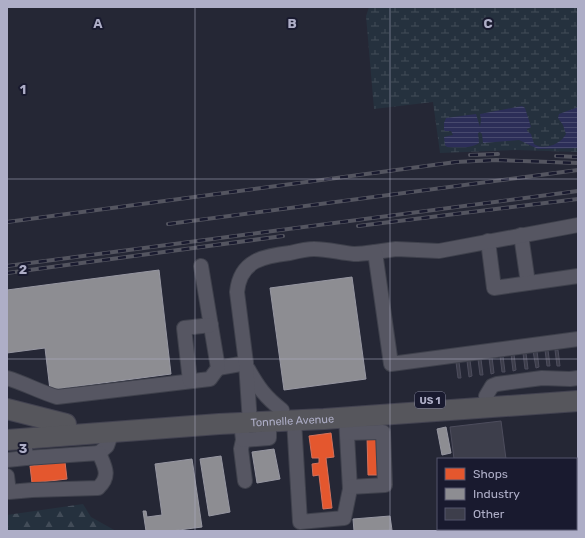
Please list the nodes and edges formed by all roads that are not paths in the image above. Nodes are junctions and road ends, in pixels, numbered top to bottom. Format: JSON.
{"nodes":[{"id":1,"x":578,"y":225,"type":"edge"},
{"id":2,"x":521,"y":235,"type":"junction"},
{"id":3,"x":488,"y":241,"type":"junction"},
{"id":4,"x":375,"y":252,"type":"junction"},
{"id":5,"x":201,"y":266,"type":"dead end"},
{"id":6,"x":578,"y":276,"type":"edge"},
{"id":7,"x":528,"y":283,"type":"junction"},
{"id":8,"x":211,"y":325,"type":"junction"},
{"id":9,"x":578,"y":339,"type":"edge"},
{"id":10,"x":246,"y":363,"type":"junction"},
{"id":11,"x":218,"y":368,"type":"junction"},
{"id":12,"x":7,"y":378,"type":"edge"},
{"id":13,"x":578,"y":378,"type":"edge"},
{"id":14,"x":190,"y":381,"type":"junction"},
{"id":15,"x":578,"y":390,"type":"edge"},
{"id":16,"x":486,"y":396,"type":"junction"},
{"id":17,"x":578,"y":401,"type":"edge"},
{"id":18,"x":7,"y":409,"type":"edge"},
{"id":19,"x":261,"y":421,"type":"junction"},
{"id":20,"x":66,"y":424,"type":"junction"},
{"id":21,"x":346,"y":425,"type":"junction"},
{"id":22,"x":7,"y":428,"type":"edge"},
{"id":23,"x":112,"y":432,"type":"junction"},
{"id":24,"x":19,"y":446,"type":"edge"},
{"id":25,"x":98,"y":453,"type":"junction"},
{"id":26,"x":7,"y":460,"type":"edge"},
{"id":27,"x":7,"y":476,"type":"edge"},
{"id":28,"x":245,"y":481,"type":"dead end"},
{"id":29,"x":350,"y":487,"type":"junction"},
{"id":30,"x":8,"y":492,"type":"edge"}],
"edges":[{"from":1,"to":2,"type":"lane"},
{"from":2,"to":3,"type":"lane"},
{"from":2,"to":7,"type":"lane"},
{"from":3,"to":4,"type":"lane"},
{"from":3,"to":7,"type":"lane"},
{"from":4,"to":9,"type":"lane"},
{"from":4,"to":10,"type":"lane"},
{"from":5,"to":8,"type":"lane"},
{"from":6,"to":7,"type":"lane"},
{"from":8,"to":11,"type":"lane"},
{"from":8,"to":14,"type":"lane"},
{"from":10,"to":11,"type":"lane"},
{"from":10,"to":19,"type":"lane"},
{"from":10,"to":19,"type":"lane"},
{"from":11,"to":14,"type":"lane"},
{"from":12,"to":14,"type":"lane"},
{"from":13,"to":16,"type":"lane"},
{"from":15,"to":16,"type":"highway","name":"Tonnelle Avenue","number":"US 1"},
{"from":16,"to":19,"type":"highway","name":"Tonnelle Avenue","number":"US 1"},
{"from":17,"to":21,"type":"highway","name":"Tonnelle Avenue","number":"US 1"},
{"from":18,"to":20,"type":"highway"},
{"from":19,"to":20,"type":"highway","name":"Tonnelle Avenue","number":"US 1"},
{"from":19,"to":21,"type":"highway","name":"Tonnelle Avenue","number":"US 1"},
{"from":19,"to":23,"type":"highway","name":"Tonnelle Avenue","number":"US 1"},
{"from":19,"to":28,"type":"lane"},
{"from":19,"to":29,"type":"lane"},
{"from":20,"to":22,"type":"highway","name":"Tonnelle Avenue","number":"US 1"},
{"from":21,"to":29,"type":"lane"},
{"from":21,"to":29,"type":"lane"},
{"from":23,"to":24,"type":"highway","name":"Tonnelle Avenue","number":"US 1"},
{"from":23,"to":25,"type":"lane"},
{"from":24,"to":25,"type":"lane"},
{"from":24,"to":26,"type":"lane"},
{"from":25,"to":30,"type":"lane"},
{"from":27,"to":30,"type":"lane"}]}
